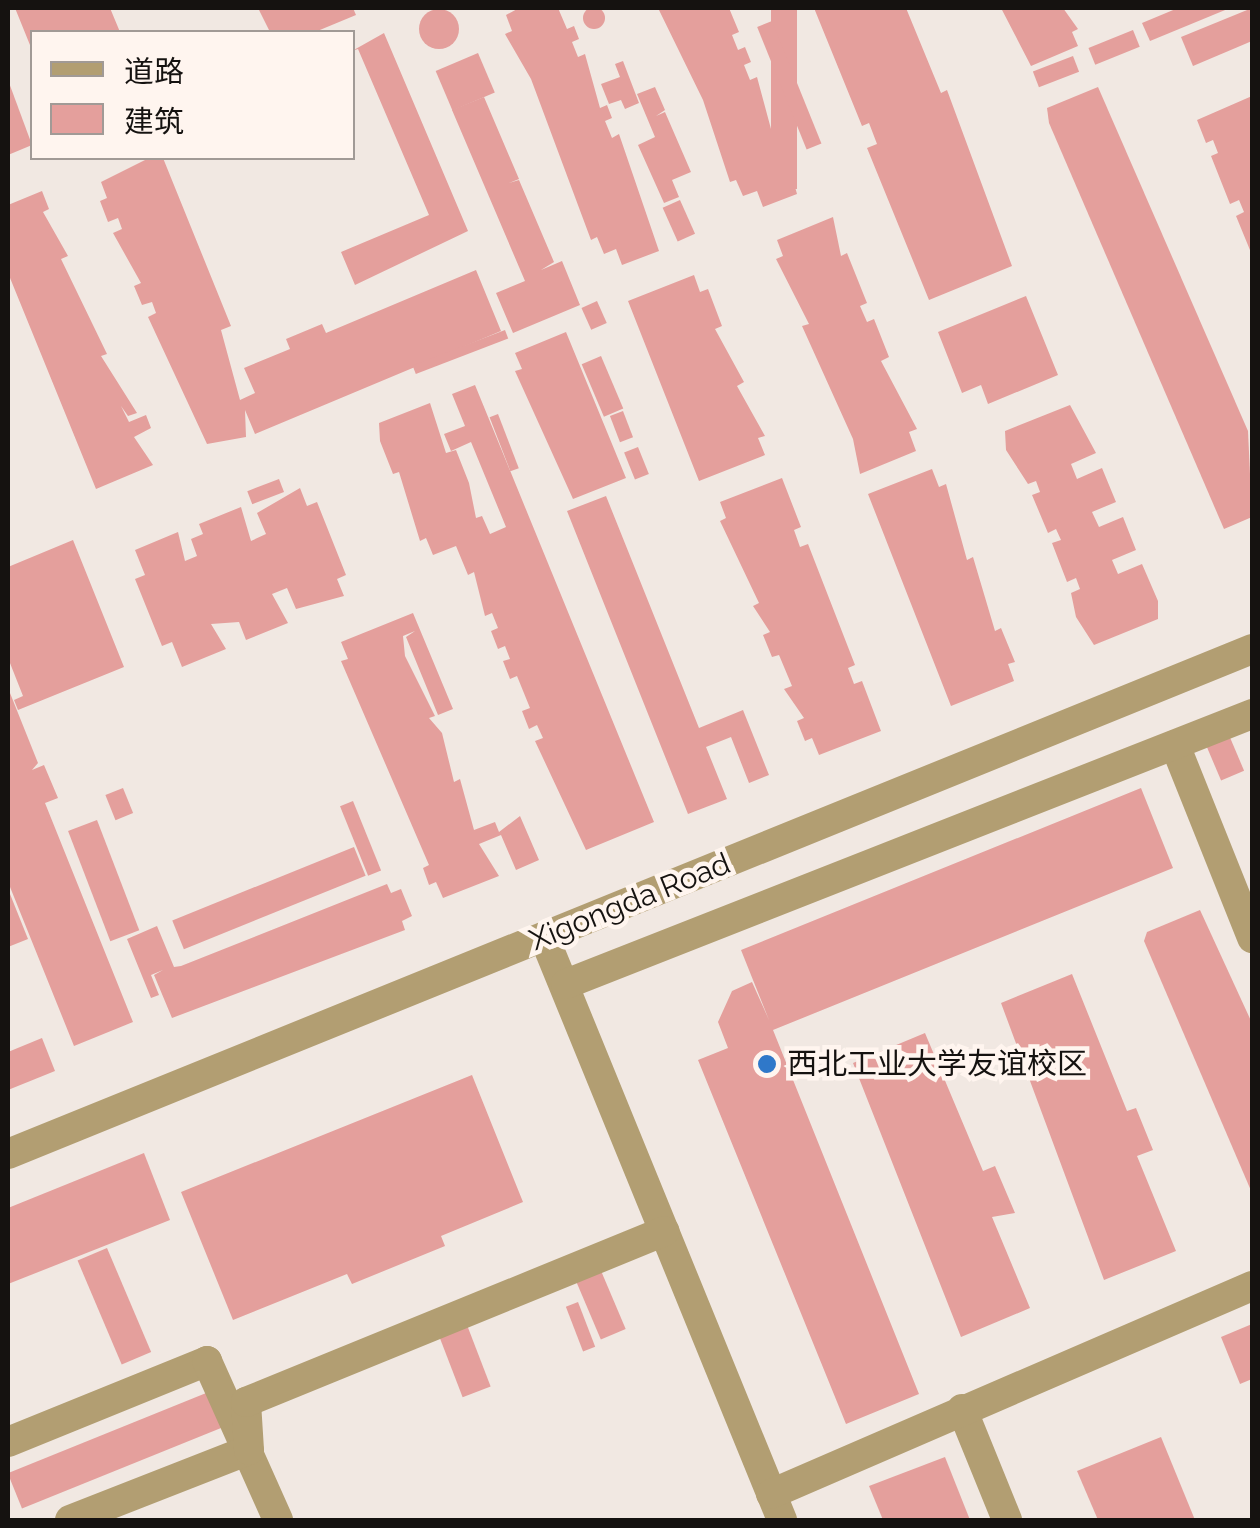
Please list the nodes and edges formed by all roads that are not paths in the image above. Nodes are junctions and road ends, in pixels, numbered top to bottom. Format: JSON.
{"nodes":[{"id":1,"x":1252,"y":649,"type":"edge"},
{"id":2,"x":1252,"y":714,"type":"edge"},
{"id":3,"x":1175,"y":745,"type":"junction"},
{"id":4,"x":544,"y":937,"type":"junction"},
{"id":5,"x":1252,"y":938,"type":"edge"},
{"id":6,"x":566,"y":984,"type":"junction"},
{"id":7,"x":8,"y":1154,"type":"edge"},
{"id":8,"x":664,"y":1231,"type":"junction"},
{"id":9,"x":1252,"y":1286,"type":"edge"},
{"id":10,"x":962,"y":1409,"type":"junction"},
{"id":11,"x":8,"y":1442,"type":"edge"},
{"id":12,"x":249,"y":1450,"type":"junction"},
{"id":13,"x":776,"y":1507,"type":"edge"},
{"id":14,"x":70,"y":1520,"type":"edge"},
{"id":15,"x":278,"y":1520,"type":"edge"},
{"id":16,"x":1006,"y":1520,"type":"edge"}],
"edges":[{"from":1,"to":4,"type":"street","name":"Xigongda Road"},
{"from":2,"to":3,"type":"street"},
{"from":3,"to":5,"type":"street"},
{"from":3,"to":6,"type":"street"},
{"from":4,"to":6,"type":"street"},
{"from":4,"to":7,"type":"street","name":"Xigongda Road"},
{"from":6,"to":8,"type":"street"},
{"from":8,"to":12,"type":"street"},
{"from":8,"to":13,"type":"street"},
{"from":9,"to":10,"type":"street"},
{"from":10,"to":13,"type":"street"},
{"from":10,"to":16,"type":"street"},
{"from":11,"to":12,"type":"street"},
{"from":12,"to":14,"type":"street"},
{"from":12,"to":15,"type":"street"}]}
